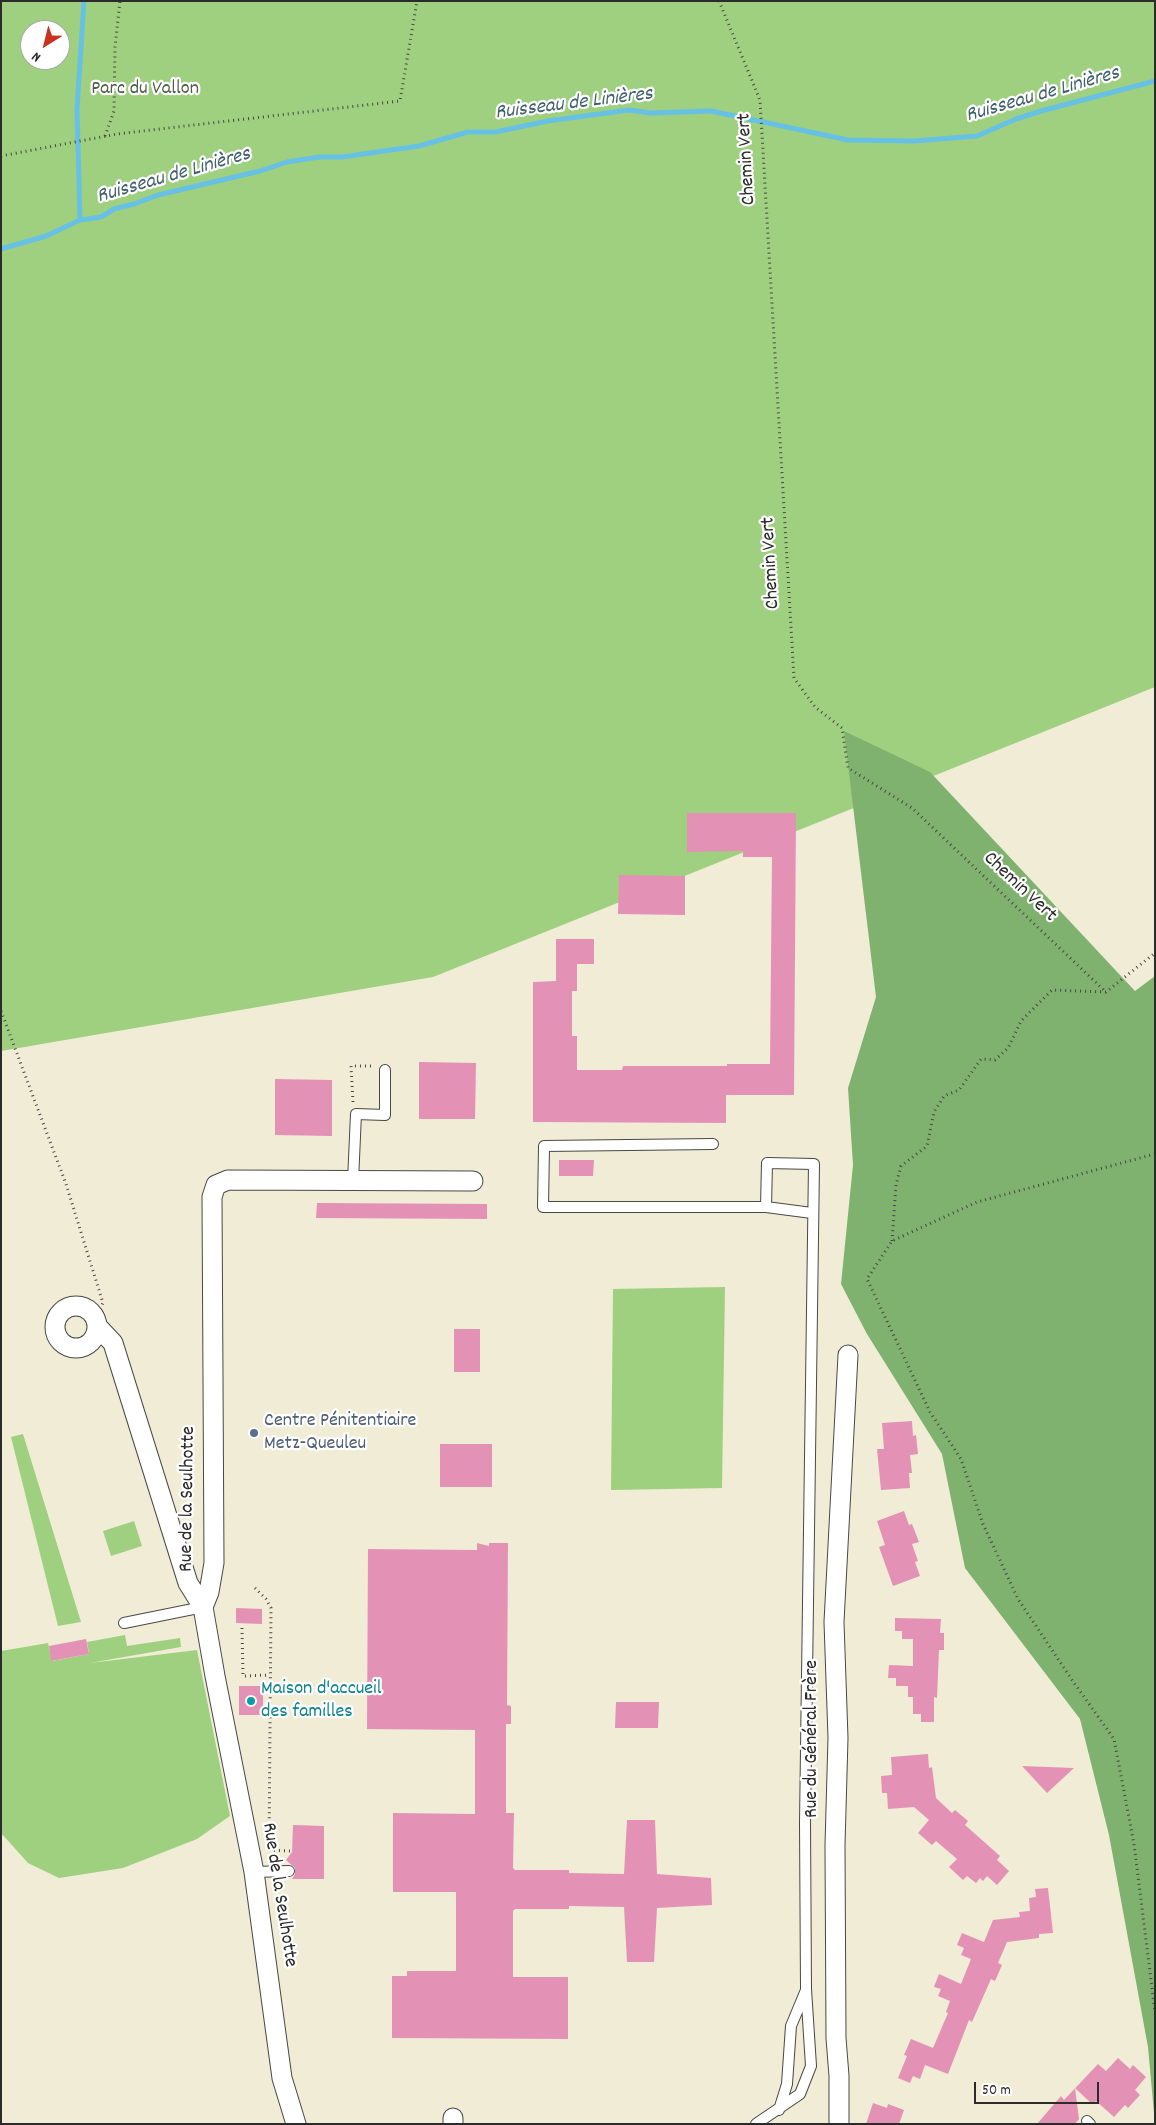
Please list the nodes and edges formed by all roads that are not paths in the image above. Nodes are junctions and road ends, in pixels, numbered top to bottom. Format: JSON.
{"nodes":[{"id":1,"x":385,"y":1070,"type":"road end"},
{"id":2,"x":713,"y":1144,"type":"dead end"},
{"id":3,"x":353,"y":1181,"type":"junction"},
{"id":4,"x":473,"y":1181,"type":"dead end"},
{"id":5,"x":766,"y":1208,"type":"junction"},
{"id":6,"x":812,"y":1212,"type":"junction"},
{"id":7,"x":96,"y":1323,"type":"road end"},
{"id":8,"x":848,"y":1355,"type":"dead end"},
{"id":9,"x":203,"y":1607,"type":"junction"},
{"id":10,"x":124,"y":1623,"type":"dead end"},
{"id":11,"x":289,"y":1871,"type":"dead end"},
{"id":12,"x":261,"y":1872,"type":"junction"},
{"id":13,"x":806,"y":1989,"type":"junction"},
{"id":14,"x":779,"y":2110,"type":"junction"},
{"id":15,"x":296,"y":2124,"type":"edge"},
{"id":16,"x":756,"y":2124,"type":"edge"},
{"id":17,"x":839,"y":2124,"type":"edge"}],
"edges":[{"from":1,"to":3,"type":"lane"},
{"from":2,"to":5,"type":"lane"},
{"from":3,"to":4,"type":"street","name":"Rue de la Seulhotte"},
{"from":3,"to":9,"type":"street","name":"Rue de la Seulhotte"},
{"from":5,"to":6,"type":"lane"},
{"from":5,"to":6,"type":"lane"},
{"from":6,"to":13,"type":"lane"},
{"from":7,"to":9,"type":"street"},
{"from":8,"to":17,"type":"street","name":"Rue du Général Frère"},
{"from":9,"to":10,"type":"lane"},
{"from":9,"to":12,"type":"street","name":"Rue de la Seulhotte"},
{"from":11,"to":12,"type":"lane"},
{"from":12,"to":15,"type":"street","name":"Rue de la Seulhotte"},
{"from":13,"to":14,"type":"lane"},
{"from":13,"to":14,"type":"lane"},
{"from":14,"to":16,"type":"lane"}]}
